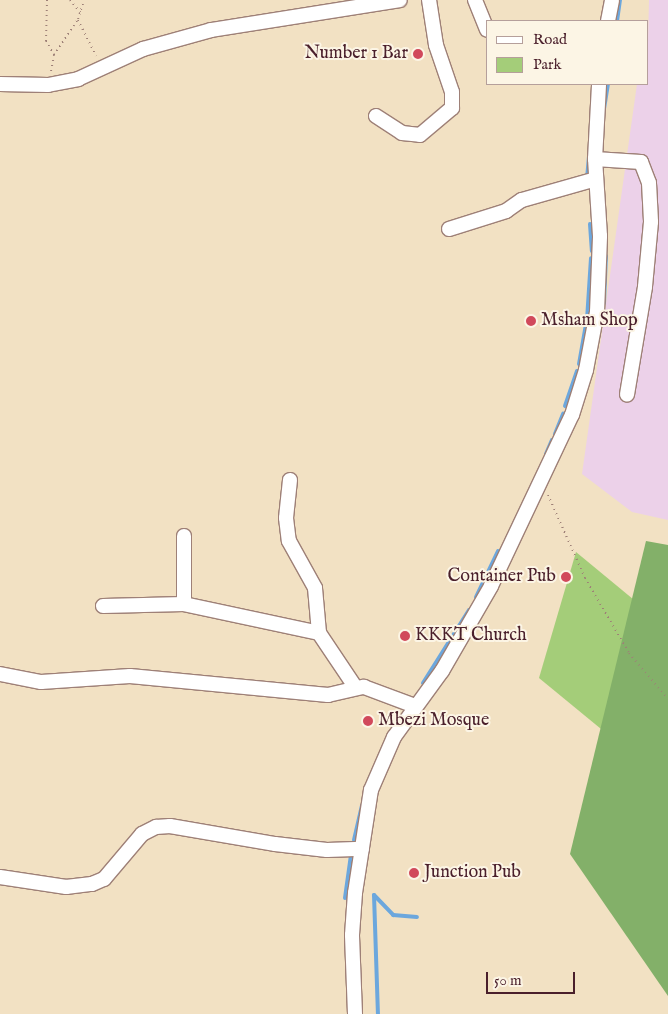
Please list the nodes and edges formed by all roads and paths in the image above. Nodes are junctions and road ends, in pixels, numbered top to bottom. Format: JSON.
{"nodes":[{"id":1,"x":47,"y":0,"type":"edge"},
{"id":2,"x":70,"y":0,"type":"edge"},
{"id":3,"x":84,"y":0,"type":"edge"},
{"id":4,"x":400,"y":0,"type":"edge"},
{"id":5,"x":429,"y":0,"type":"edge"},
{"id":6,"x":475,"y":0,"type":"edge"},
{"id":7,"x":612,"y":0,"type":"edge"},
{"id":8,"x":80,"y":12,"type":"junction"},
{"id":9,"x":78,"y":19,"type":"junction"},
{"id":10,"x":608,"y":20,"type":"edge"},
{"id":11,"x":486,"y":28,"type":"edge"},
{"id":12,"x":54,"y":55,"type":"junction"},
{"id":13,"x":103,"y":66,"type":"junction"},
{"id":14,"x":0,"y":84,"type":"edge"},
{"id":15,"x":599,"y":85,"type":"edge"},
{"id":16,"x":48,"y":86,"type":"junction"},
{"id":17,"x":376,"y":116,"type":"dead end"},
{"id":18,"x":594,"y":159,"type":"junction"},
{"id":19,"x":596,"y":179,"type":"junction"},
{"id":20,"x":449,"y":229,"type":"dead end"},
{"id":21,"x":627,"y":394,"type":"dead end"},
{"id":22,"x":541,"y":479,"type":"junction"},
{"id":23,"x":290,"y":480,"type":"dead end"},
{"id":24,"x":184,"y":536,"type":"dead end"},
{"id":25,"x":184,"y":604,"type":"junction"},
{"id":26,"x":103,"y":606,"type":"dead end"},
{"id":27,"x":319,"y":633,"type":"junction"},
{"id":28,"x":0,"y":674,"type":"edge"},
{"id":29,"x":356,"y":688,"type":"junction"},
{"id":30,"x":668,"y":699,"type":"edge"},
{"id":31,"x":415,"y":706,"type":"junction"},
{"id":32,"x":362,"y":849,"type":"junction"},
{"id":33,"x":0,"y":877,"type":"edge"},
{"id":34,"x":355,"y":1014,"type":"edge"}],
"edges":[{"from":1,"to":12,"type":"path"},
{"from":2,"to":8,"type":"path"},
{"from":3,"to":8,"type":"path"},
{"from":4,"to":13,"type":"street"},
{"from":5,"to":17,"type":"street"},
{"from":6,"to":11,"type":"street"},
{"from":7,"to":10,"type":"street"},
{"from":8,"to":9,"type":"path"},
{"from":9,"to":12,"type":"path"},
{"from":9,"to":13,"type":"path"},
{"from":12,"to":16,"type":"path"},
{"from":13,"to":16,"type":"street"},
{"from":14,"to":16,"type":"street"},
{"from":15,"to":18,"type":"street"},
{"from":18,"to":19,"type":"street"},
{"from":18,"to":21,"type":"street"},
{"from":19,"to":20,"type":"street"},
{"from":19,"to":22,"type":"street"},
{"from":22,"to":30,"type":"path"},
{"from":22,"to":31,"type":"street"},
{"from":23,"to":27,"type":"street"},
{"from":24,"to":25,"type":"street"},
{"from":25,"to":26,"type":"street"},
{"from":25,"to":27,"type":"street"},
{"from":27,"to":29,"type":"street"},
{"from":28,"to":29,"type":"street"},
{"from":29,"to":31,"type":"street"},
{"from":31,"to":32,"type":"street"},
{"from":32,"to":33,"type":"street"},
{"from":32,"to":34,"type":"street"}]}
